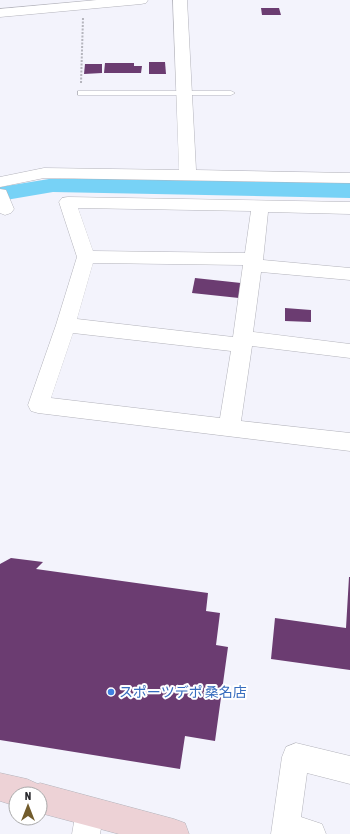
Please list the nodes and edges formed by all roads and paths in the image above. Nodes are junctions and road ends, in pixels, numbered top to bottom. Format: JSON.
{"nodes":[{"id":1,"x":141,"y":0,"type":"edge"},
{"id":2,"x":180,"y":0,"type":"edge"},
{"id":3,"x":83,"y":5,"type":"junction"},
{"id":4,"x":0,"y":13,"type":"edge"},
{"id":5,"x":81,"y":93,"type":"joint"},
{"id":6,"x":184,"y":93,"type":"junction"},
{"id":7,"x":231,"y":93,"type":"dead end"},
{"id":8,"x":188,"y":175,"type":"junction"},
{"id":9,"x":350,"y":178,"type":"edge"},
{"id":10,"x":0,"y":182,"type":"edge"},
{"id":11,"x":260,"y":205,"type":"junction"},
{"id":12,"x":350,"y":208,"type":"edge"},
{"id":13,"x":86,"y":257,"type":"junction"},
{"id":14,"x":254,"y":262,"type":"junction"},
{"id":15,"x":350,"y":274,"type":"edge"},
{"id":16,"x":66,"y":325,"type":"junction"},
{"id":17,"x":243,"y":342,"type":"junction"},
{"id":18,"x":350,"y":351,"type":"edge"},
{"id":19,"x":229,"y":428,"type":"junction"},
{"id":20,"x":350,"y":442,"type":"edge"},
{"id":21,"x":350,"y":770,"type":"edge"},
{"id":22,"x":48,"y":802,"type":"edge"},
{"id":23,"x":88,"y":822,"type":"edge"},
{"id":24,"x":295,"y":832,"type":"edge"},
{"id":25,"x":174,"y":834,"type":"edge"}],
"edges":[{"from":1,"to":3,"type":"street"},
{"from":2,"to":6,"type":"street"},
{"from":3,"to":4,"type":"street"},
{"from":3,"to":5,"type":"path"},
{"from":5,"to":6,"type":"lane"},
{"from":6,"to":7,"type":"lane"},
{"from":6,"to":8,"type":"street"},
{"from":8,"to":9,"type":"street"},
{"from":8,"to":10,"type":"street"},
{"from":11,"to":12,"type":"street"},
{"from":11,"to":13,"type":"street"},
{"from":11,"to":14,"type":"street"},
{"from":13,"to":14,"type":"street"},
{"from":13,"to":16,"type":"street"},
{"from":14,"to":15,"type":"street"},
{"from":14,"to":17,"type":"street"},
{"from":16,"to":17,"type":"street"},
{"from":16,"to":19,"type":"street"},
{"from":17,"to":18,"type":"street"},
{"from":17,"to":19,"type":"street"},
{"from":19,"to":20,"type":"street"},
{"from":21,"to":24,"type":"street"},
{"from":22,"to":23,"type":"street"},
{"from":23,"to":25,"type":"street"}]}
